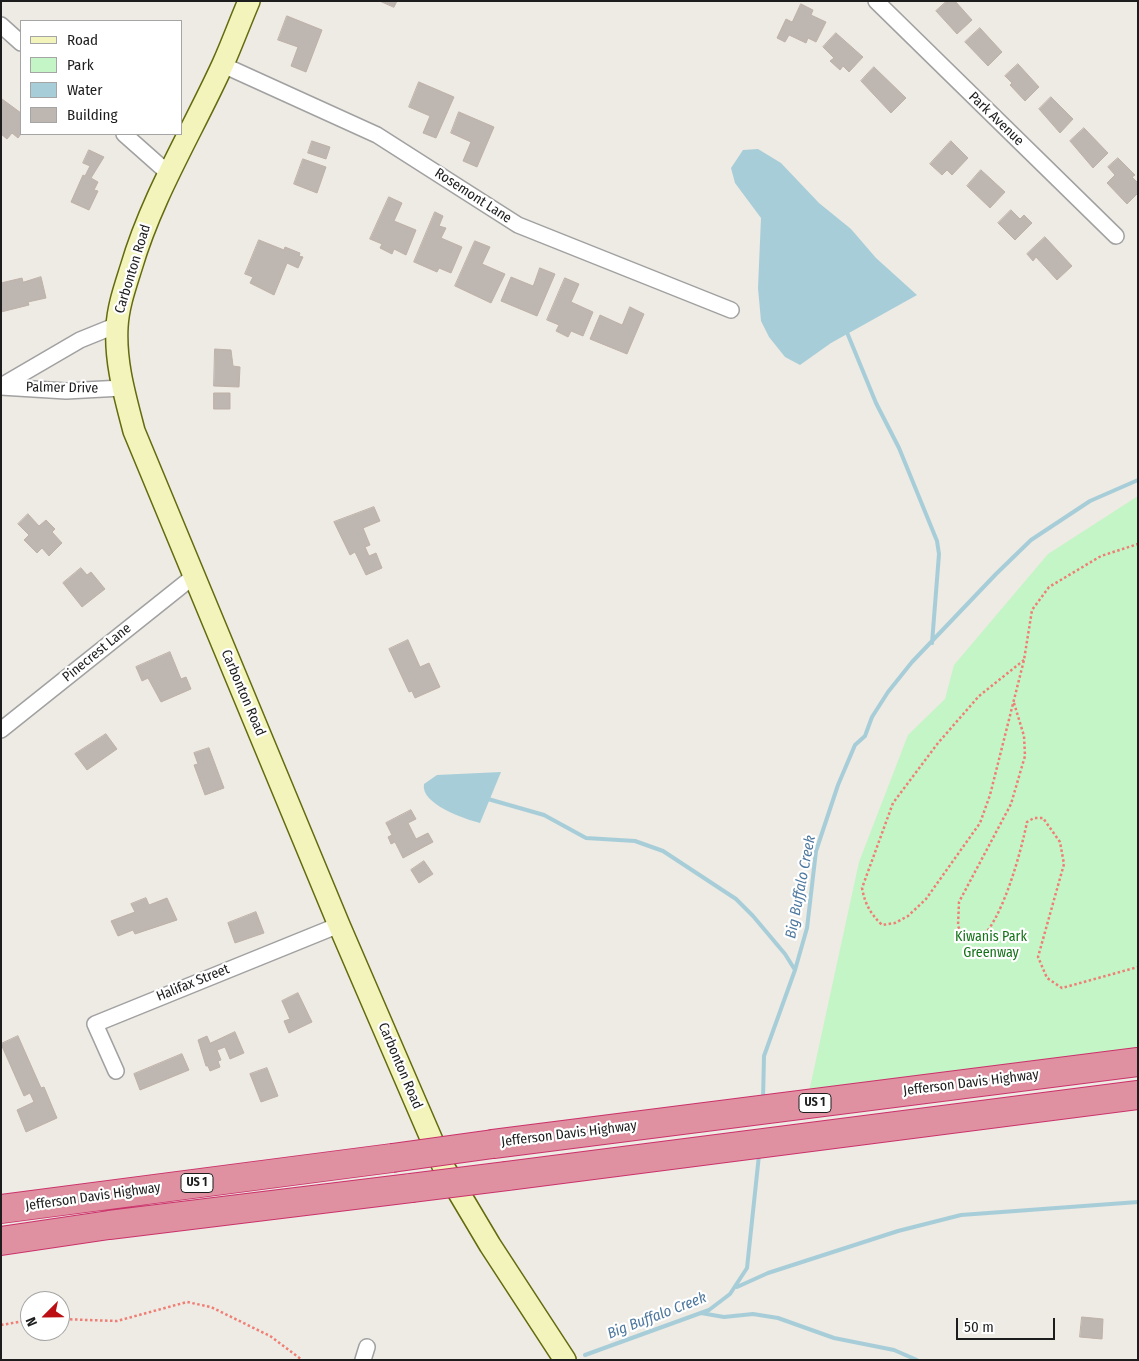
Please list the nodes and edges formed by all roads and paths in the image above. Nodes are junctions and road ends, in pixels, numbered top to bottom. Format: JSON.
{"nodes":[{"id":1,"x":249,"y":1,"type":"edge"},
{"id":2,"x":876,"y":1,"type":"edge"},
{"id":3,"x":1,"y":25,"type":"edge"},
{"id":4,"x":20,"y":42,"type":"edge"},
{"id":5,"x":223,"y":65,"type":"junction"},
{"id":6,"x":125,"y":135,"type":"edge"},
{"id":7,"x":168,"y":173,"type":"junction"},
{"id":8,"x":1116,"y":236,"type":"dead end"},
{"id":9,"x":731,"y":310,"type":"dead end"},
{"id":10,"x":117,"y":325,"type":"junction"},
{"id":11,"x":1,"y":386,"type":"edge"},
{"id":12,"x":122,"y":388,"type":"junction"},
{"id":13,"x":1138,"y":544,"type":"edge"},
{"id":14,"x":194,"y":576,"type":"junction"},
{"id":15,"x":1024,"y":660,"type":"junction"},
{"id":16,"x":1013,"y":701,"type":"junction"},
{"id":17,"x":1,"y":730,"type":"edge"},
{"id":18,"x":339,"y":925,"type":"junction"},
{"id":19,"x":1138,"y":967,"type":"edge"},
{"id":20,"x":1138,"y":1062,"type":"edge"},
{"id":21,"x":116,"y":1071,"type":"dead end"},
{"id":22,"x":1138,"y":1095,"type":"edge"},
{"id":23,"x":1,"y":1209,"type":"edge"},
{"id":24,"x":1,"y":1241,"type":"edge"},
{"id":25,"x":70,"y":1319,"type":"edge"},
{"id":26,"x":20,"y":1322,"type":"edge"},
{"id":27,"x":1,"y":1325,"type":"edge"},
{"id":28,"x":302,"y":1360,"type":"edge"},
{"id":29,"x":565,"y":1360,"type":"edge"}],
"edges":[{"from":1,"to":5,"type":"street","name":"Carbonton Road"},
{"from":2,"to":8,"type":"street","name":"Park Avenue"},
{"from":3,"to":4,"type":"street"},
{"from":5,"to":7,"type":"street","name":"Carbonton Road"},
{"from":5,"to":9,"type":"street","name":"Rosemont Lane"},
{"from":6,"to":7,"type":"street"},
{"from":7,"to":10,"type":"street","name":"Carbonton Road"},
{"from":10,"to":11,"type":"street"},
{"from":10,"to":12,"type":"street","name":"Carbonton Road"},
{"from":11,"to":12,"type":"street","name":"Palmer Drive"},
{"from":12,"to":14,"type":"street","name":"Carbonton Road"},
{"from":13,"to":15,"type":"path"},
{"from":14,"to":17,"type":"street","name":"Pinecrest Lane"},
{"from":14,"to":18,"type":"street","name":"Carbonton Road"},
{"from":15,"to":16,"type":"path"},
{"from":15,"to":16,"type":"path"},
{"from":16,"to":19,"type":"path"},
{"from":18,"to":21,"type":"street","name":"Halifax Street"},
{"from":18,"to":29,"type":"street","name":"Carbonton Road"},
{"from":20,"to":23,"type":"highway","name":"Jefferson Davis Highway","number":"US 1","bridge":true},
{"from":22,"to":24,"type":"highway","number":"US 1","bridge":true},
{"from":25,"to":28,"type":"path"},
{"from":26,"to":27,"type":"path"}]}
